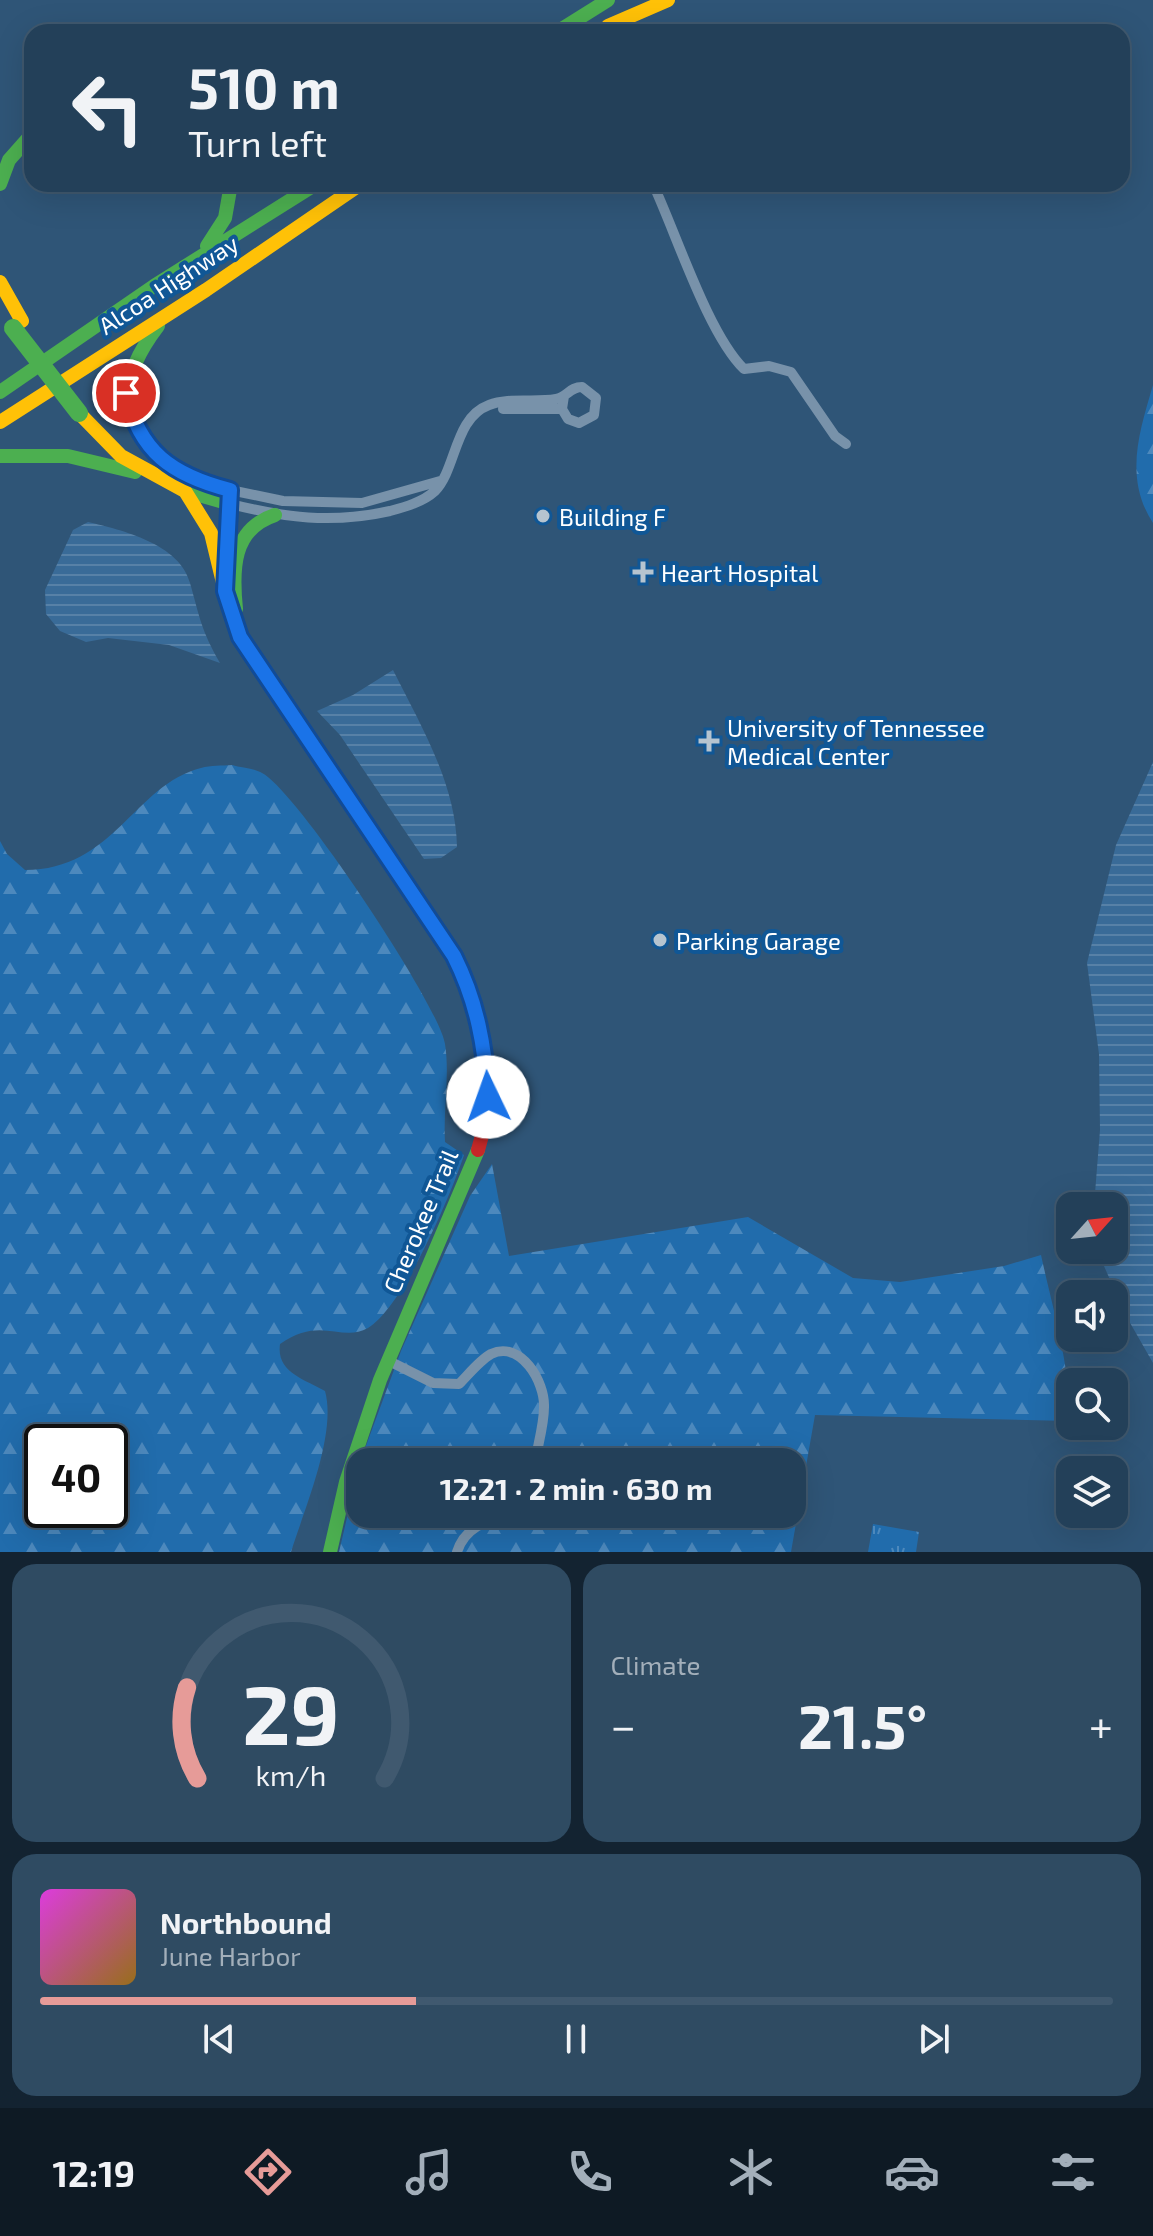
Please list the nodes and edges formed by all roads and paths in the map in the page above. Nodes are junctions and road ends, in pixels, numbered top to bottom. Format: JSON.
{"nodes":[{"id":1,"x":608,"y":0,"type":"edge"},
{"id":2,"x":651,"y":0,"type":"edge"},
{"id":3,"x":668,"y":0,"type":"edge"},
{"id":4,"x":570,"y":24,"type":"edge"},
{"id":5,"x":611,"y":24,"type":"edge"},
{"id":6,"x":614,"y":24,"type":"edge"},
{"id":7,"x":24,"y":127,"type":"edge"},
{"id":8,"x":24,"y":143,"type":"edge"},
{"id":9,"x":0,"y":152,"type":"edge"},
{"id":10,"x":0,"y":184,"type":"edge"},
{"id":11,"x":230,"y":192,"type":"edge"},
{"id":12,"x":303,"y":192,"type":"edge"},
{"id":13,"x":349,"y":192,"type":"edge"},
{"id":14,"x":656,"y":192,"type":"edge"},
{"id":15,"x":189,"y":264,"type":"junction"},
{"id":16,"x":0,"y":282,"type":"edge"},
{"id":17,"x":0,"y":310,"type":"edge"},
{"id":18,"x":171,"y":312,"type":"junction"},
{"id":19,"x":17,"y":324,"type":"junction"},
{"id":20,"x":0,"y":392,"type":"edge"},
{"id":21,"x":564,"y":396,"type":"junction"},
{"id":22,"x":84,"y":409,"type":"junction"},
{"id":23,"x":562,"y":409,"type":"junction"},
{"id":24,"x":475,"y":417,"type":"junction"},
{"id":25,"x":0,"y":422,"type":"edge"},
{"id":26,"x":846,"y":444,"type":"dead end"},
{"id":27,"x":0,"y":456,"type":"edge"},
{"id":28,"x":440,"y":481,"type":"junction"},
{"id":29,"x":205,"y":484,"type":"junction"},
{"id":30,"x":185,"y":491,"type":"junction"},
{"id":31,"x":229,"y":496,"type":"junction"},
{"id":32,"x":275,"y":515,"type":"junction"},
{"id":33,"x":225,"y":591,"type":"junction"},
{"id":34,"x":240,"y":637,"type":"junction"},
{"id":35,"x":387,"y":1360,"type":"junction"},
{"id":36,"x":537,"y":1448,"type":"edge"},
{"id":37,"x":473,"y":1528,"type":"edge"},
{"id":38,"x":330,"y":1552,"type":"edge"},
{"id":39,"x":457,"y":1552,"type":"edge"}],
"edges":[{"from":1,"to":4,"type":"main road"},
{"from":2,"to":5,"type":"main road"},
{"from":3,"to":6,"type":"main road"},
{"from":7,"to":9,"type":"main road"},
{"from":8,"to":10,"type":"main road"},
{"from":11,"to":15,"type":"main road"},
{"from":12,"to":15,"type":"main road","name":"Alcoa Highway"},
{"from":13,"to":18,"type":"main road","name":"Alcoa Highway"},
{"from":14,"to":26,"type":"street"},
{"from":15,"to":20,"type":"main road","name":"Alcoa Highway"},
{"from":16,"to":19,"type":"main road"},
{"from":17,"to":19,"type":"main road"},
{"from":18,"to":25,"type":"main road","name":"Alcoa Highway"},
{"from":18,"to":29,"type":"main road"},
{"from":19,"to":22,"type":"main road","bridge":true},
{"from":21,"to":23,"type":"street"},
{"from":21,"to":23,"type":"street"},
{"from":21,"to":24,"type":"street"},
{"from":22,"to":29,"type":"main road"},
{"from":22,"to":30,"type":"main road"},
{"from":23,"to":24,"type":"street"},
{"from":24,"to":28,"type":"street"},
{"from":27,"to":30,"type":"main road"},
{"from":28,"to":31,"type":"street"},
{"from":28,"to":32,"type":"street"},
{"from":29,"to":31,"type":"main road"},
{"from":30,"to":31,"type":"main road"},
{"from":30,"to":33,"type":"main road"},
{"from":31,"to":32,"type":"street"},
{"from":31,"to":33,"type":"main road","name":"Cherokee Trail"},
{"from":32,"to":34,"type":"main road"},
{"from":33,"to":34,"type":"main road","name":"Cherokee Trail"},
{"from":34,"to":35,"type":"main road","name":"Cherokee Trail"},
{"from":35,"to":36,"type":"street"},
{"from":35,"to":38,"type":"main road","name":"Cherokee Trail"},
{"from":37,"to":39,"type":"street"}]}
